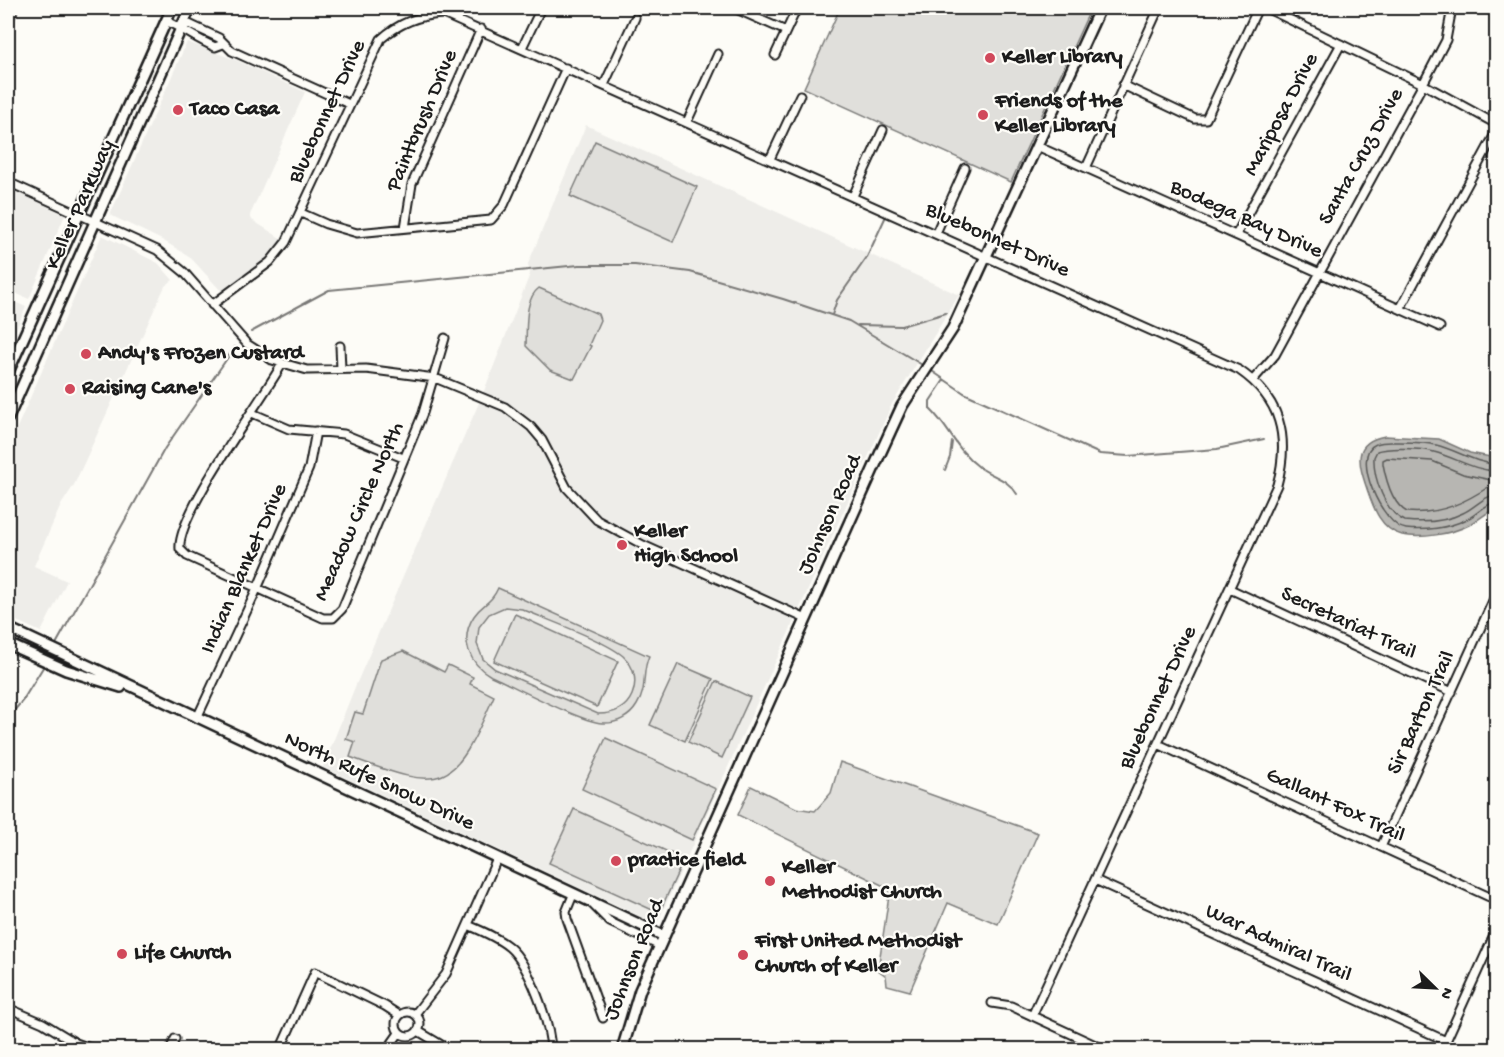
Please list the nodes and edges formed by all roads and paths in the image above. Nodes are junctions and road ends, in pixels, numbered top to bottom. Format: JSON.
{"nodes":[{"id":1,"x":172,"y":8,"type":"edge"},
{"id":2,"x":190,"y":8,"type":"edge"},
{"id":3,"x":541,"y":8,"type":"edge"},
{"id":4,"x":734,"y":8,"type":"edge"},
{"id":5,"x":797,"y":8,"type":"edge"},
{"id":6,"x":1100,"y":8,"type":"edge"},
{"id":7,"x":1159,"y":8,"type":"edge"},
{"id":8,"x":1258,"y":8,"type":"edge"},
{"id":9,"x":1266,"y":8,"type":"edge"},
{"id":10,"x":1452,"y":8,"type":"edge"},
{"id":11,"x":443,"y":11,"type":"edge"},
{"id":12,"x":634,"y":18,"type":"dead end"},
{"id":13,"x":166,"y":21,"type":"junction"},
{"id":14,"x":181,"y":28,"type":"junction"},
{"id":15,"x":481,"y":29,"type":"junction"},
{"id":16,"x":786,"y":31,"type":"junction"},
{"id":17,"x":1341,"y":44,"type":"junction"},
{"id":18,"x":522,"y":48,"type":"junction"},
{"id":19,"x":718,"y":54,"type":"dead end"},
{"id":20,"x":775,"y":56,"type":"dead end"},
{"id":21,"x":566,"y":68,"type":"junction"},
{"id":22,"x":1424,"y":84,"type":"junction"},
{"id":23,"x":604,"y":85,"type":"junction"},
{"id":24,"x":1123,"y":85,"type":"junction"},
{"id":25,"x":800,"y":94,"type":"dead end"},
{"id":26,"x":349,"y":104,"type":"junction"},
{"id":27,"x":687,"y":122,"type":"junction"},
{"id":28,"x":1497,"y":124,"type":"edge"},
{"id":29,"x":883,"y":130,"type":"dead end"},
{"id":30,"x":1497,"y":132,"type":"edge"},
{"id":31,"x":1037,"y":146,"type":"junction"},
{"id":32,"x":770,"y":159,"type":"junction"},
{"id":33,"x":965,"y":168,"type":"dead end"},
{"id":34,"x":1086,"y":168,"type":"junction"},
{"id":35,"x":8,"y":182,"type":"edge"},
{"id":36,"x":853,"y":196,"type":"junction"},
{"id":37,"x":301,"y":213,"type":"junction"},
{"id":38,"x":78,"y":215,"type":"junction"},
{"id":39,"x":95,"y":222,"type":"junction"},
{"id":40,"x":405,"y":228,"type":"junction"},
{"id":41,"x":936,"y":233,"type":"junction"},
{"id":42,"x":1236,"y":235,"type":"junction"},
{"id":43,"x":988,"y":257,"type":"junction"},
{"id":44,"x":1319,"y":272,"type":"junction"},
{"id":45,"x":212,"y":305,"type":"junction"},
{"id":46,"x":1400,"y":309,"type":"junction"},
{"id":47,"x":1440,"y":327,"type":"dead end"},
{"id":48,"x":445,"y":338,"type":"dead end"},
{"id":49,"x":340,"y":346,"type":"dead end"},
{"id":50,"x":282,"y":364,"type":"junction"},
{"id":51,"x":341,"y":369,"type":"junction"},
{"id":52,"x":8,"y":372,"type":"edge"},
{"id":53,"x":435,"y":378,"type":"junction"},
{"id":54,"x":1253,"y":380,"type":"junction"},
{"id":55,"x":11,"y":401,"type":"edge"},
{"id":56,"x":252,"y":413,"type":"junction"},
{"id":57,"x":8,"y":418,"type":"edge"},
{"id":58,"x":316,"y":431,"type":"junction"},
{"id":59,"x":403,"y":459,"type":"junction"},
{"id":60,"x":257,"y":589,"type":"junction"},
{"id":61,"x":1230,"y":589,"type":"junction"},
{"id":62,"x":1497,"y":594,"type":"edge"},
{"id":63,"x":806,"y":619,"type":"junction"},
{"id":64,"x":8,"y":628,"type":"edge"},
{"id":65,"x":8,"y":644,"type":"edge"},
{"id":66,"x":1452,"y":692,"type":"junction"},
{"id":67,"x":149,"y":696,"type":"junction"},
{"id":68,"x":197,"y":718,"type":"junction"},
{"id":69,"x":1158,"y":744,"type":"junction"},
{"id":70,"x":1381,"y":847,"type":"junction"},
{"id":71,"x":497,"y":858,"type":"junction"},
{"id":72,"x":1095,"y":880,"type":"junction"},
{"id":73,"x":573,"y":895,"type":"junction"},
{"id":74,"x":1497,"y":900,"type":"edge"},
{"id":75,"x":591,"y":903,"type":"junction"},
{"id":76,"x":468,"y":925,"type":"junction"},
{"id":77,"x":1497,"y":931,"type":"edge"},
{"id":78,"x":664,"y":936,"type":"junction"},
{"id":79,"x":660,"y":946,"type":"junction"},
{"id":80,"x":992,"y":1003,"type":"dead end"},
{"id":81,"x":8,"y":1008,"type":"edge"},
{"id":82,"x":415,"y":1014,"type":"junction"},
{"id":83,"x":399,"y":1015,"type":"junction"},
{"id":84,"x":1032,"y":1016,"type":"junction"},
{"id":85,"x":603,"y":1018,"type":"dead end"},
{"id":86,"x":418,"y":1031,"type":"junction"},
{"id":87,"x":399,"y":1033,"type":"junction"},
{"id":88,"x":175,"y":1039,"type":"dead end"},
{"id":89,"x":1446,"y":1041,"type":"junction"},
{"id":90,"x":96,"y":1050,"type":"edge"},
{"id":91,"x":170,"y":1050,"type":"edge"},
{"id":92,"x":280,"y":1050,"type":"edge"},
{"id":93,"x":387,"y":1050,"type":"edge"},
{"id":94,"x":450,"y":1050,"type":"edge"},
{"id":95,"x":551,"y":1050,"type":"edge"},
{"id":96,"x":622,"y":1050,"type":"edge"},
{"id":97,"x":1106,"y":1050,"type":"edge"},
{"id":98,"x":1442,"y":1050,"type":"edge"}],
"edges":[{"from":1,"to":13,"type":"main road","name":"Keller Parkway"},
{"from":2,"to":14,"type":"main road","name":"Keller Parkway"},
{"from":3,"to":18,"type":"street"},
{"from":4,"to":16,"type":"street"},
{"from":5,"to":16,"type":"street"},
{"from":6,"to":31,"type":"main road","name":"Johnson Road"},
{"from":7,"to":24,"type":"street"},
{"from":8,"to":24,"type":"street"},
{"from":9,"to":17,"type":"street"},
{"from":10,"to":22,"type":"street","name":"Santa Cruz Drive"},
{"from":11,"to":15,"type":"street","name":"Bluebonnet Drive"},
{"from":11,"to":26,"type":"street","name":"Bluebonnet Drive"},
{"from":12,"to":23,"type":"street"},
{"from":13,"to":14,"type":"street"},
{"from":13,"to":38,"type":"main road","name":"Keller Parkway"},
{"from":14,"to":26,"type":"street"},
{"from":14,"to":39,"type":"main road","name":"Keller Parkway"},
{"from":15,"to":18,"type":"street","name":"Bluebonnet Drive"},
{"from":15,"to":40,"type":"street","name":"Paintbrush Drive"},
{"from":16,"to":20,"type":"street"},
{"from":17,"to":22,"type":"street"},
{"from":17,"to":42,"type":"street","name":"Mariposa Drive"},
{"from":18,"to":21,"type":"street","name":"Bluebonnet Drive"},
{"from":19,"to":27,"type":"street"},
{"from":21,"to":23,"type":"street","name":"Bluebonnet Drive"},
{"from":21,"to":40,"type":"street"},
{"from":22,"to":28,"type":"street"},
{"from":22,"to":44,"type":"street","name":"Santa Cruz Drive"},
{"from":23,"to":27,"type":"street","name":"Bluebonnet Drive"},
{"from":24,"to":34,"type":"street"},
{"from":25,"to":32,"type":"street"},
{"from":26,"to":37,"type":"street","name":"Bluebonnet Drive"},
{"from":27,"to":32,"type":"street","name":"Bluebonnet Drive"},
{"from":29,"to":36,"type":"street"},
{"from":30,"to":46,"type":"street"},
{"from":31,"to":34,"type":"street","name":"Bodega Bay Drive"},
{"from":31,"to":43,"type":"main road","name":"Johnson Road"},
{"from":32,"to":36,"type":"street","name":"Bluebonnet Drive"},
{"from":33,"to":41,"type":"street"},
{"from":34,"to":42,"type":"street","name":"Bodega Bay Drive"},
{"from":35,"to":38,"type":"street"},
{"from":36,"to":41,"type":"street","name":"Bluebonnet Drive"},
{"from":37,"to":40,"type":"street"},
{"from":37,"to":45,"type":"street","name":"Bluebonnet Drive"},
{"from":38,"to":39,"type":"street"},
{"from":38,"to":52,"type":"main road","name":"Keller Parkway"},
{"from":39,"to":45,"type":"street"},
{"from":39,"to":55,"type":"main road","name":"Keller Parkway"},
{"from":41,"to":43,"type":"street","name":"Bluebonnet Drive"},
{"from":42,"to":44,"type":"street","name":"Bodega Bay Drive"},
{"from":43,"to":54,"type":"street","name":"Bluebonnet Drive"},
{"from":43,"to":63,"type":"main road","name":"Johnson Road"},
{"from":44,"to":46,"type":"street","name":"Bodega Bay Drive"},
{"from":44,"to":54,"type":"street","name":"Santa Cruz Drive"},
{"from":45,"to":50,"type":"street"},
{"from":46,"to":47,"type":"street","name":"Bodega Bay Drive"},
{"from":48,"to":53,"type":"street","name":"Meadow Circle North"},
{"from":49,"to":51,"type":"street"},
{"from":50,"to":51,"type":"street"},
{"from":50,"to":56,"type":"street"},
{"from":51,"to":53,"type":"street"},
{"from":53,"to":59,"type":"street","name":"Meadow Circle North"},
{"from":53,"to":63,"type":"street"},
{"from":54,"to":61,"type":"street","name":"Bluebonnet Drive"},
{"from":55,"to":57,"type":"main road","name":"Keller Parkway"},
{"from":56,"to":58,"type":"street"},
{"from":56,"to":60,"type":"street"},
{"from":58,"to":59,"type":"street"},
{"from":58,"to":60,"type":"street","name":"Indian Blanket Drive"},
{"from":59,"to":60,"type":"street","name":"Meadow Circle North"},
{"from":60,"to":68,"type":"street","name":"Indian Blanket Drive"},
{"from":61,"to":66,"type":"street","name":"Secretariat Trail"},
{"from":61,"to":69,"type":"street","name":"Bluebonnet Drive"},
{"from":62,"to":66,"type":"street","name":"Sir Barton Trail"},
{"from":63,"to":78,"type":"main road","name":"Johnson Road"},
{"from":64,"to":67,"type":"main road","name":"North Rufe Snow Drive"},
{"from":65,"to":67,"type":"main road","name":"North Rufe Snow Drive"},
{"from":66,"to":70,"type":"street","name":"Sir Barton Trail"},
{"from":67,"to":68,"type":"main road","name":"North Rufe Snow Drive"},
{"from":68,"to":71,"type":"main road","name":"North Rufe Snow Drive"},
{"from":69,"to":70,"type":"street","name":"Gallant Fox Trail"},
{"from":69,"to":72,"type":"street","name":"Bluebonnet Drive"},
{"from":70,"to":74,"type":"street","name":"Gallant Fox Trail"},
{"from":71,"to":73,"type":"main road","name":"North Rufe Snow Drive"},
{"from":71,"to":76,"type":"street"},
{"from":72,"to":84,"type":"street","name":"Bluebonnet Drive"},
{"from":72,"to":89,"type":"street","name":"War Admiral Trail"},
{"from":73,"to":75,"type":"main road","name":"North Rufe Snow Drive"},
{"from":73,"to":85,"type":"street"},
{"from":75,"to":78,"type":"main road","name":"North Rufe Snow Drive"},
{"from":75,"to":79,"type":"street","name":"North Rufe Snow Drive"},
{"from":76,"to":82,"type":"street"},
{"from":76,"to":95,"type":"street"},
{"from":77,"to":89,"type":"street"},
{"from":78,"to":79,"type":"main road","name":"Johnson Road"},
{"from":79,"to":96,"type":"main road","name":"Johnson Road"},
{"from":80,"to":84,"type":"street"},
{"from":81,"to":90,"type":"street"},
{"from":82,"to":83,"type":"street"},
{"from":82,"to":86,"type":"street"},
{"from":83,"to":87,"type":"street"},
{"from":83,"to":92,"type":"street"},
{"from":84,"to":97,"type":"street"},
{"from":86,"to":87,"type":"street"},
{"from":86,"to":94,"type":"street"},
{"from":87,"to":93,"type":"street"},
{"from":88,"to":91,"type":"street"},
{"from":89,"to":98,"type":"street"}]}
